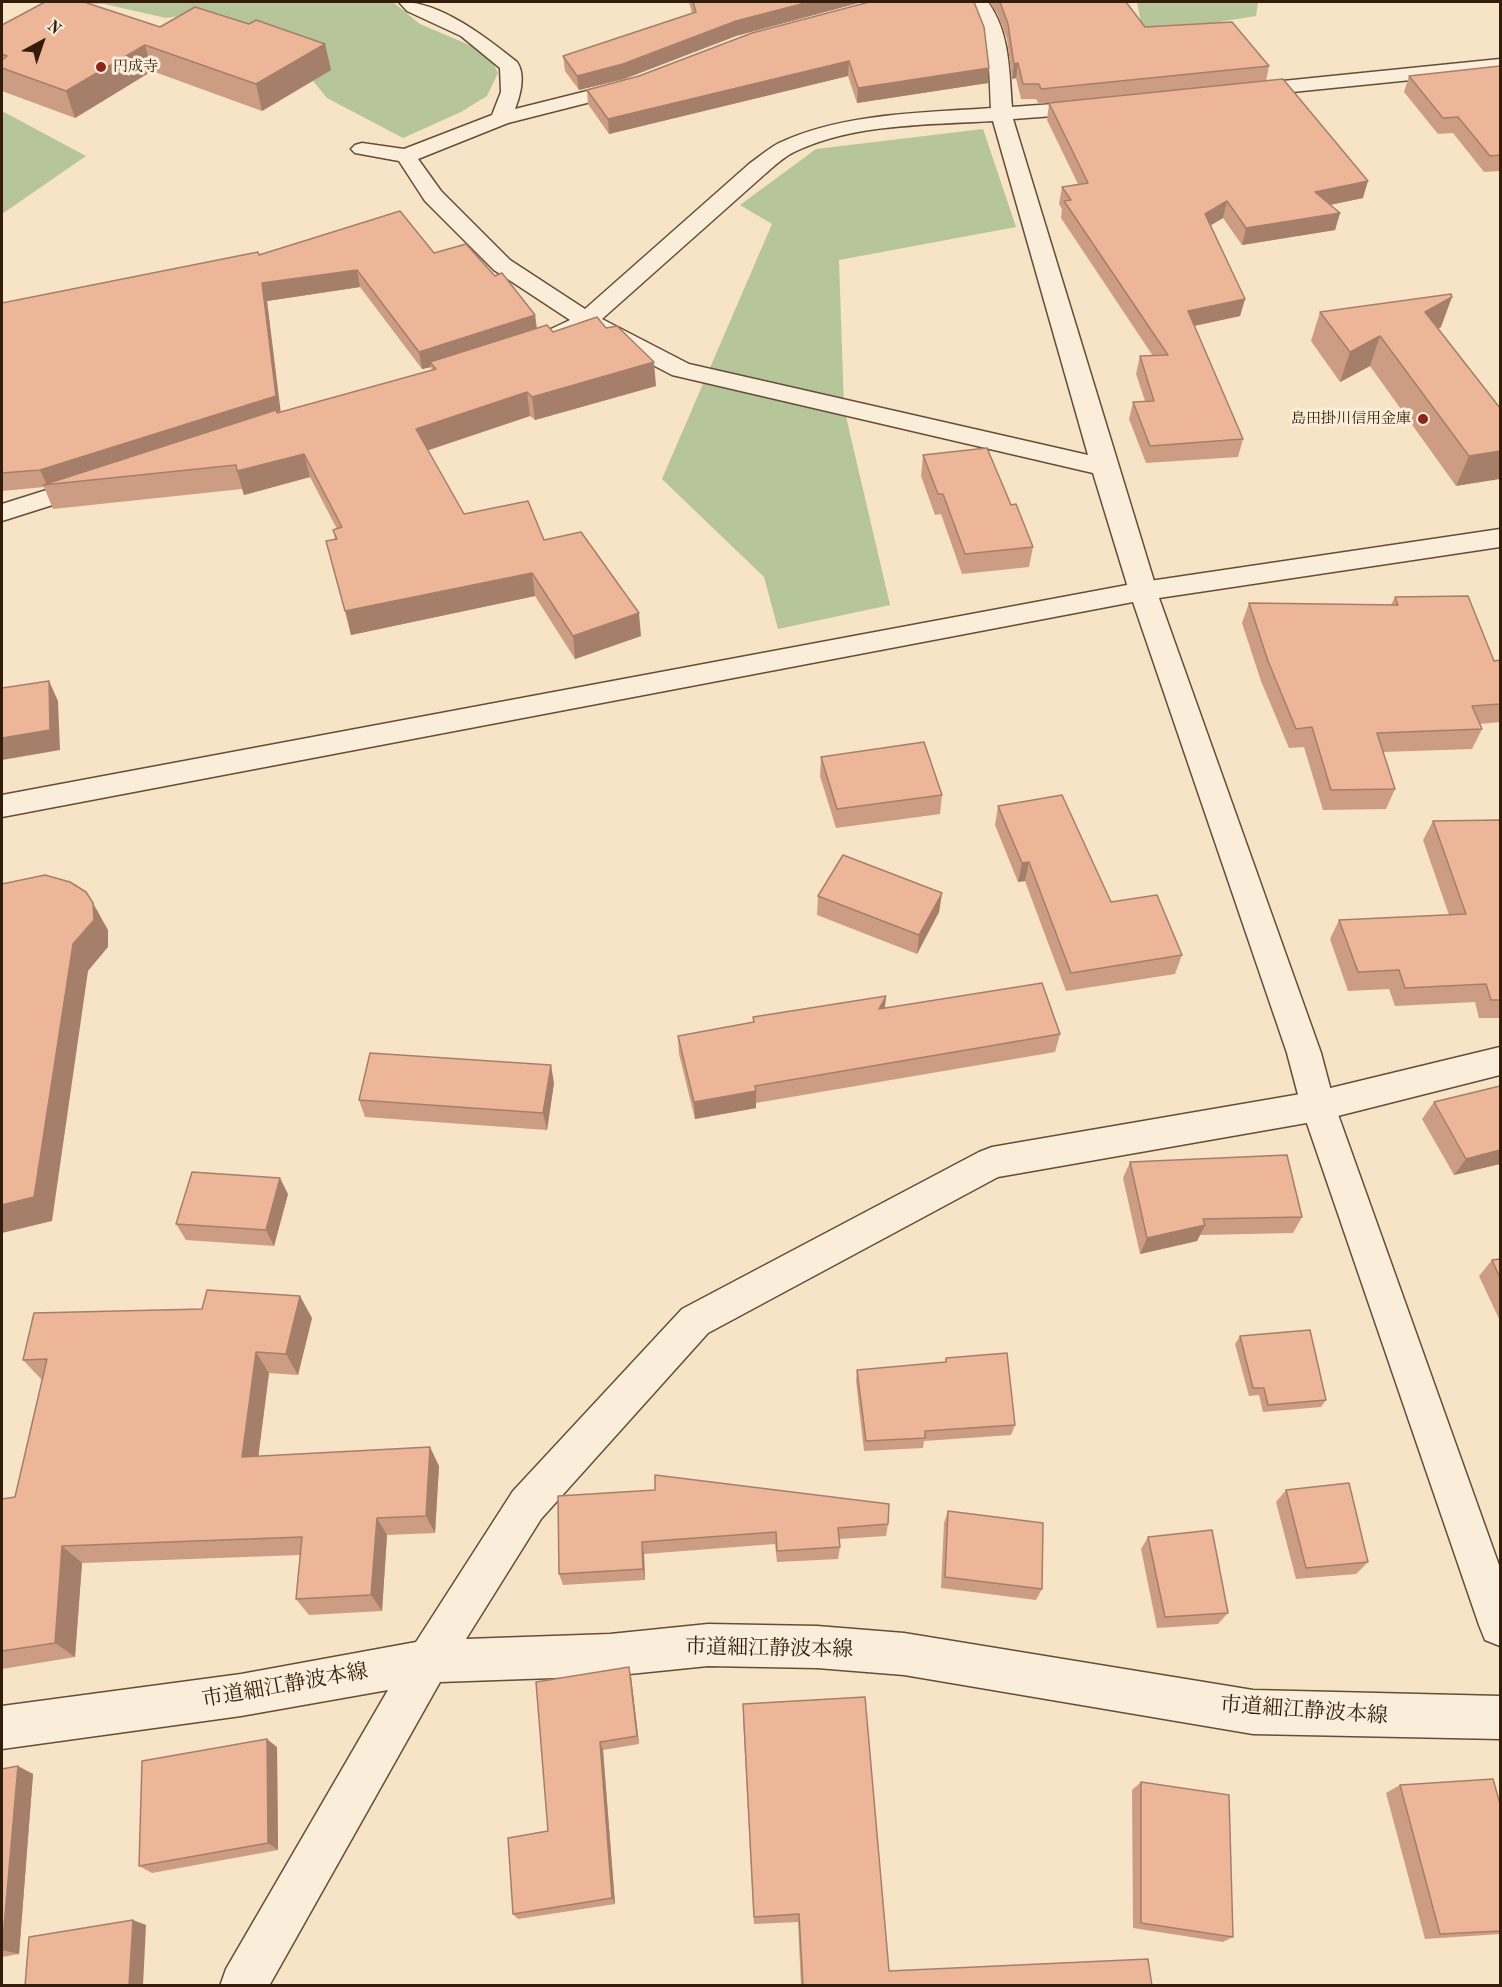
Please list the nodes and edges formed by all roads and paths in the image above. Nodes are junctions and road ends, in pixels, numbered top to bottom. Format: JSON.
{"nodes":[{"id":1,"x":409,"y":2,"type":"edge"},
{"id":2,"x":979,"y":2,"type":"edge"},
{"id":3,"x":1500,"y":65,"type":"edge"},
{"id":4,"x":653,"y":78,"type":"edge"},
{"id":5,"x":1221,"y":93,"type":"edge"},
{"id":6,"x":1114,"y":105,"type":"edge"},
{"id":7,"x":1002,"y":116,"type":"junction"},
{"id":8,"x":501,"y":119,"type":"junction"},
{"id":9,"x":362,"y":149,"type":"dead end"},
{"id":10,"x":406,"y":156,"type":"junction"},
{"id":11,"x":586,"y":320,"type":"junction"},
{"id":12,"x":521,"y":348,"type":"edge"},
{"id":13,"x":1104,"y":466,"type":"junction"},
{"id":14,"x":114,"y":477,"type":"edge"},
{"id":15,"x":2,"y":513,"type":"edge"},
{"id":16,"x":1500,"y":538,"type":"edge"},
{"id":17,"x":1143,"y":591,"type":"junction"},
{"id":18,"x":2,"y":806,"type":"edge"},
{"id":19,"x":1500,"y":1061,"type":"edge"},
{"id":20,"x":1318,"y":1106,"type":"junction"},
{"id":21,"x":1500,"y":1625,"type":"edge"},
{"id":22,"x":428,"y":1661,"type":"junction"},
{"id":23,"x":1500,"y":1718,"type":"edge"},
{"id":24,"x":2,"y":1728,"type":"edge"},
{"id":25,"x":243,"y":1986,"type":"edge"}],
"edges":[{"from":1,"to":8,"type":"street"},
{"from":2,"to":7,"type":"street"},
{"from":3,"to":5,"type":"street"},
{"from":4,"to":8,"type":"street"},
{"from":6,"to":7,"type":"street"},
{"from":7,"to":11,"type":"street"},
{"from":7,"to":13,"type":"street"},
{"from":8,"to":10,"type":"street"},
{"from":9,"to":10,"type":"street"},
{"from":10,"to":11,"type":"street"},
{"from":11,"to":12,"type":"street"},
{"from":11,"to":13,"type":"street"},
{"from":13,"to":17,"type":"street"},
{"from":14,"to":15,"type":"street"},
{"from":16,"to":17,"type":"street"},
{"from":17,"to":18,"type":"street"},
{"from":17,"to":20,"type":"street"},
{"from":19,"to":20,"type":"street"},
{"from":20,"to":21,"type":"street"},
{"from":20,"to":22,"type":"street"},
{"from":22,"to":23,"type":"street","name":"市道細江静波本線"},
{"from":22,"to":24,"type":"street","name":"市道細江静波本線"},
{"from":22,"to":25,"type":"street"}]}
